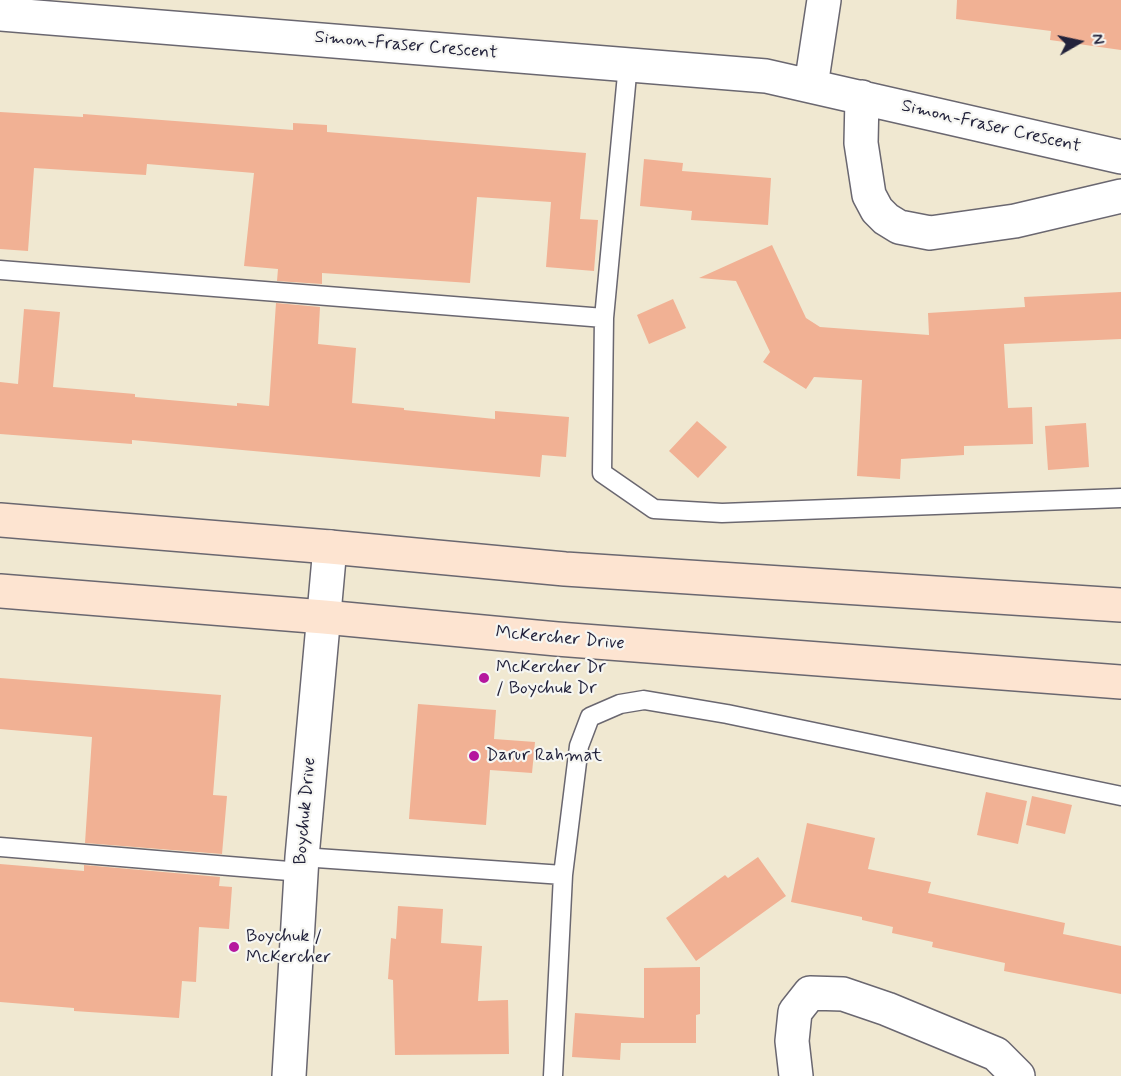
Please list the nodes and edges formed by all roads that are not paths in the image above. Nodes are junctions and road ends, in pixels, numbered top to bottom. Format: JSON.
{"nodes":[{"id":1,"x":824,"y":0,"type":"edge"},
{"id":2,"x":0,"y":14,"type":"edge"},
{"id":3,"x":628,"y":64,"type":"junction"},
{"id":4,"x":811,"y":86,"type":"junction"},
{"id":5,"x":862,"y":97,"type":"junction"},
{"id":6,"x":1121,"y":157,"type":"edge"},
{"id":7,"x":1121,"y":196,"type":"edge"},
{"id":8,"x":0,"y":270,"type":"edge"},
{"id":9,"x":604,"y":318,"type":"junction"},
{"id":10,"x":1121,"y":498,"type":"edge"},
{"id":11,"x":0,"y":520,"type":"edge"},
{"id":12,"x":330,"y":547,"type":"junction"},
{"id":13,"x":0,"y":591,"type":"edge"},
{"id":14,"x":1121,"y":605,"type":"edge"},
{"id":15,"x":324,"y":617,"type":"junction"},
{"id":16,"x":1121,"y":682,"type":"edge"},
{"id":17,"x":1121,"y":796,"type":"edge"},
{"id":18,"x":0,"y":847,"type":"edge"},
{"id":19,"x":301,"y":864,"type":"junction"},
{"id":20,"x":563,"y":874,"type":"junction"},
{"id":21,"x":289,"y":1076,"type":"edge"},
{"id":22,"x":553,"y":1076,"type":"edge"},
{"id":23,"x":796,"y":1076,"type":"edge"},
{"id":24,"x":1018,"y":1076,"type":"edge"}],
"edges":[{"from":1,"to":4,"type":"street"},
{"from":2,"to":3,"type":"street","name":"Simon-Fraser Crescent"},
{"from":3,"to":4,"type":"street","name":"Simon-Fraser Crescent"},
{"from":3,"to":9,"type":"lane"},
{"from":4,"to":5,"type":"street","name":"Simon-Fraser Crescent"},
{"from":5,"to":6,"type":"street","name":"Simon-Fraser Crescent"},
{"from":5,"to":7,"type":"street"},
{"from":8,"to":9,"type":"lane"},
{"from":9,"to":10,"type":"lane"},
{"from":11,"to":12,"type":"main road"},
{"from":12,"to":14,"type":"main road"},
{"from":12,"to":15,"type":"street","name":"Boychuk Drive"},
{"from":13,"to":15,"type":"main road","name":"McKercher Drive"},
{"from":15,"to":16,"type":"main road","name":"McKercher Drive"},
{"from":15,"to":19,"type":"street","name":"Boychuk Drive"},
{"from":17,"to":20,"type":"lane"},
{"from":18,"to":19,"type":"lane"},
{"from":19,"to":20,"type":"lane"},
{"from":19,"to":21,"type":"street","name":"Boychuk Drive"},
{"from":20,"to":22,"type":"lane"},
{"from":23,"to":24,"type":"street"}]}
